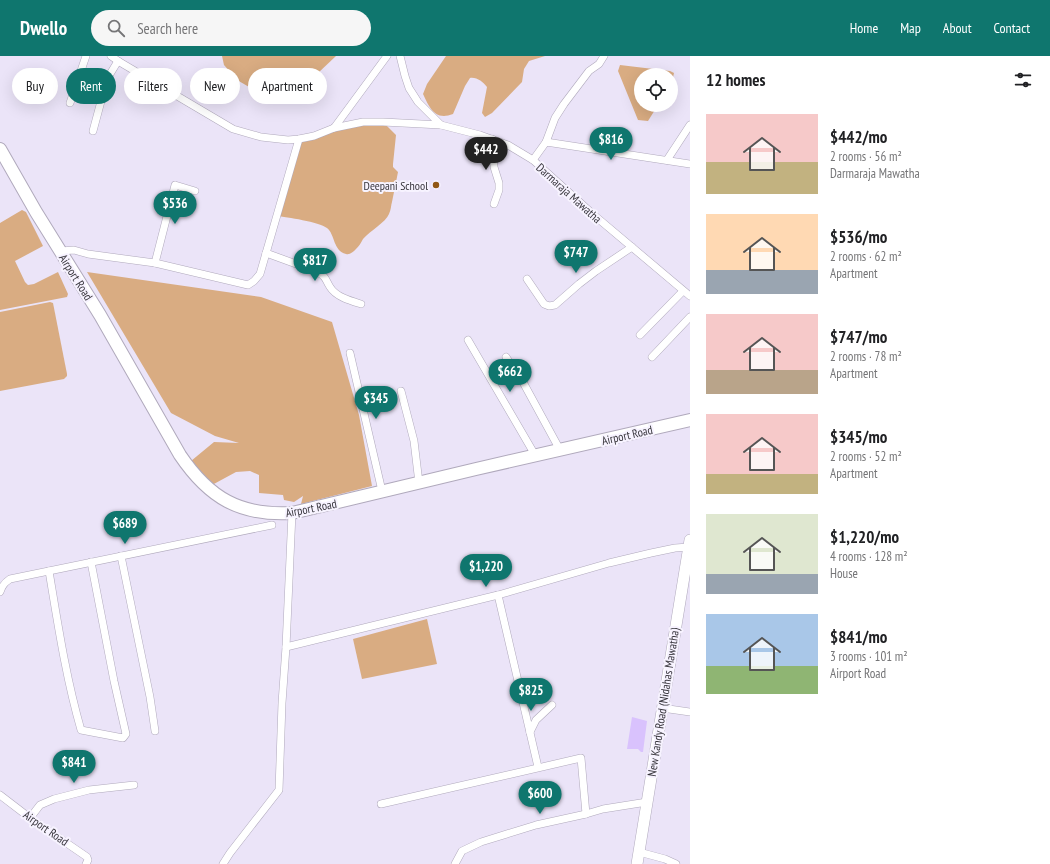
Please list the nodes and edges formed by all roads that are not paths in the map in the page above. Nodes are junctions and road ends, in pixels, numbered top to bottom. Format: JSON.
{"nodes":[{"id":1,"x":86,"y":56,"type":"edge"},
{"id":2,"x":387,"y":56,"type":"edge"},
{"id":3,"x":400,"y":56,"type":"edge"},
{"id":4,"x":604,"y":56,"type":"edge"},
{"id":5,"x":114,"y":58,"type":"edge"},
{"id":6,"x":82,"y":68,"type":"edge"},
{"id":7,"x":441,"y":125,"type":"junction"},
{"id":8,"x":690,"y":125,"type":"edge"},
{"id":9,"x":334,"y":128,"type":"junction"},
{"id":10,"x":93,"y":131,"type":"dead end"},
{"id":11,"x":299,"y":139,"type":"junction"},
{"id":12,"x":492,"y":139,"type":"junction"},
{"id":13,"x":546,"y":142,"type":"junction"},
{"id":14,"x":0,"y":149,"type":"edge"},
{"id":15,"x":533,"y":160,"type":"junction"},
{"id":16,"x":667,"y":160,"type":"junction"},
{"id":17,"x":690,"y":164,"type":"edge"},
{"id":18,"x":195,"y":191,"type":"dead end"},
{"id":19,"x":494,"y":204,"type":"dead end"},
{"id":20,"x":632,"y":247,"type":"junction"},
{"id":21,"x":61,"y":251,"type":"junction"},
{"id":22,"x":266,"y":253,"type":"junction"},
{"id":23,"x":155,"y":263,"type":"junction"},
{"id":24,"x":527,"y":279,"type":"dead end"},
{"id":25,"x":684,"y":291,"type":"junction"},
{"id":26,"x":690,"y":296,"type":"edge"},
{"id":27,"x":361,"y":304,"type":"dead end"},
{"id":28,"x":690,"y":318,"type":"edge"},
{"id":29,"x":640,"y":335,"type":"dead end"},
{"id":30,"x":468,"y":340,"type":"dead end"},
{"id":31,"x":350,"y":354,"type":"dead end"},
{"id":32,"x":506,"y":357,"type":"dead end"},
{"id":33,"x":652,"y":357,"type":"dead end"},
{"id":34,"x":401,"y":391,"type":"dead end"},
{"id":35,"x":690,"y":420,"type":"edge"},
{"id":36,"x":560,"y":450,"type":"junction"},
{"id":37,"x":535,"y":455,"type":"junction"},
{"id":38,"x":419,"y":483,"type":"junction"},
{"id":39,"x":382,"y":491,"type":"junction"},
{"id":40,"x":292,"y":513,"type":"junction"},
{"id":41,"x":272,"y":525,"type":"dead end"},
{"id":42,"x":689,"y":544,"type":"edge"},
{"id":43,"x":122,"y":556,"type":"junction"},
{"id":44,"x":91,"y":562,"type":"junction"},
{"id":45,"x":688,"y":567,"type":"edge"},
{"id":46,"x":49,"y":571,"type":"junction"},
{"id":47,"x":0,"y":592,"type":"edge"},
{"id":48,"x":498,"y":595,"type":"junction"},
{"id":49,"x":286,"y":647,"type":"junction"},
{"id":50,"x":552,"y":705,"type":"dead end"},
{"id":51,"x":662,"y":708,"type":"junction"},
{"id":52,"x":690,"y":712,"type":"edge"},
{"id":53,"x":155,"y":731,"type":"dead end"},
{"id":54,"x":530,"y":732,"type":"junction"},
{"id":55,"x":538,"y":767,"type":"junction"},
{"id":56,"x":134,"y":785,"type":"dead end"},
{"id":57,"x":0,"y":795,"type":"edge"},
{"id":58,"x":647,"y":802,"type":"junction"},
{"id":59,"x":381,"y":804,"type":"dead end"},
{"id":60,"x":586,"y":814,"type":"junction"},
{"id":61,"x":30,"y":818,"type":"junction"},
{"id":62,"x":639,"y":852,"type":"junction"},
{"id":63,"x":86,"y":864,"type":"edge"},
{"id":64,"x":223,"y":864,"type":"edge"},
{"id":65,"x":454,"y":864,"type":"edge"},
{"id":66,"x":637,"y":864,"type":"edge"},
{"id":67,"x":676,"y":864,"type":"edge"}],
"edges":[{"from":1,"to":6,"type":"street"},
{"from":2,"to":9,"type":"street"},
{"from":3,"to":7,"type":"street","name":"Darmaraja Mawatha"},
{"from":4,"to":13,"type":"street"},
{"from":5,"to":10,"type":"street"},
{"from":5,"to":11,"type":"street"},
{"from":7,"to":9,"type":"street"},
{"from":7,"to":12,"type":"street","name":"Darmaraja Mawatha"},
{"from":8,"to":16,"type":"street"},
{"from":9,"to":11,"type":"street"},
{"from":11,"to":22,"type":"street"},
{"from":12,"to":15,"type":"street","name":"Darmaraja Mawatha"},
{"from":12,"to":19,"type":"street"},
{"from":13,"to":15,"type":"street"},
{"from":13,"to":16,"type":"street"},
{"from":14,"to":21,"type":"highway","name":"Airport Road"},
{"from":15,"to":20,"type":"street","name":"Darmaraja Mawatha"},
{"from":16,"to":17,"type":"street"},
{"from":18,"to":23,"type":"street"},
{"from":20,"to":24,"type":"street"},
{"from":20,"to":25,"type":"street","name":"Darmaraja Mawatha"},
{"from":21,"to":23,"type":"street"},
{"from":21,"to":40,"type":"highway","name":"Airport Road"},
{"from":22,"to":23,"type":"street"},
{"from":22,"to":27,"type":"street"},
{"from":25,"to":26,"type":"street","name":"Darmaraja Mawatha"},
{"from":25,"to":29,"type":"street"},
{"from":28,"to":33,"type":"street"},
{"from":30,"to":37,"type":"street"},
{"from":31,"to":39,"type":"street"},
{"from":32,"to":36,"type":"street"},
{"from":34,"to":38,"type":"street"},
{"from":35,"to":36,"type":"highway","name":"Airport Road"},
{"from":36,"to":37,"type":"highway","name":"Airport Road"},
{"from":37,"to":38,"type":"highway","name":"Airport Road"},
{"from":38,"to":39,"type":"highway","name":"Airport Road"},
{"from":39,"to":40,"type":"highway","name":"Airport Road"},
{"from":40,"to":49,"type":"street"},
{"from":41,"to":43,"type":"street","name":"Airport Road"},
{"from":42,"to":45,"type":"main road","name":"New Kandy Road (Nidahas Mawatha)"},
{"from":42,"to":48,"type":"street"},
{"from":43,"to":44,"type":"street","name":"Airport Road"},
{"from":43,"to":53,"type":"street"},
{"from":44,"to":46,"type":"street","name":"Airport Road"},
{"from":44,"to":46,"type":"street"},
{"from":45,"to":51,"type":"main road","name":"New Kandy Road (Nidahas Mawatha)"},
{"from":46,"to":47,"type":"street","name":"Airport Road"},
{"from":48,"to":49,"type":"street"},
{"from":48,"to":54,"type":"street"},
{"from":49,"to":64,"type":"street"},
{"from":50,"to":54,"type":"street"},
{"from":51,"to":52,"type":"street"},
{"from":51,"to":58,"type":"main road","name":"New Kandy Road (Nidahas Mawatha)"},
{"from":54,"to":55,"type":"street"},
{"from":55,"to":59,"type":"street"},
{"from":55,"to":60,"type":"street"},
{"from":56,"to":61,"type":"street"},
{"from":57,"to":61,"type":"street","name":"Airport Road"},
{"from":58,"to":60,"type":"street"},
{"from":58,"to":62,"type":"main road","name":"New Kandy Road (Nidahas Mawatha)"},
{"from":60,"to":65,"type":"street"},
{"from":61,"to":63,"type":"street","name":"Airport Road"},
{"from":62,"to":66,"type":"main road","name":"New Kandy Road (Nidahas Mawatha)"},
{"from":62,"to":67,"type":"street"}]}
